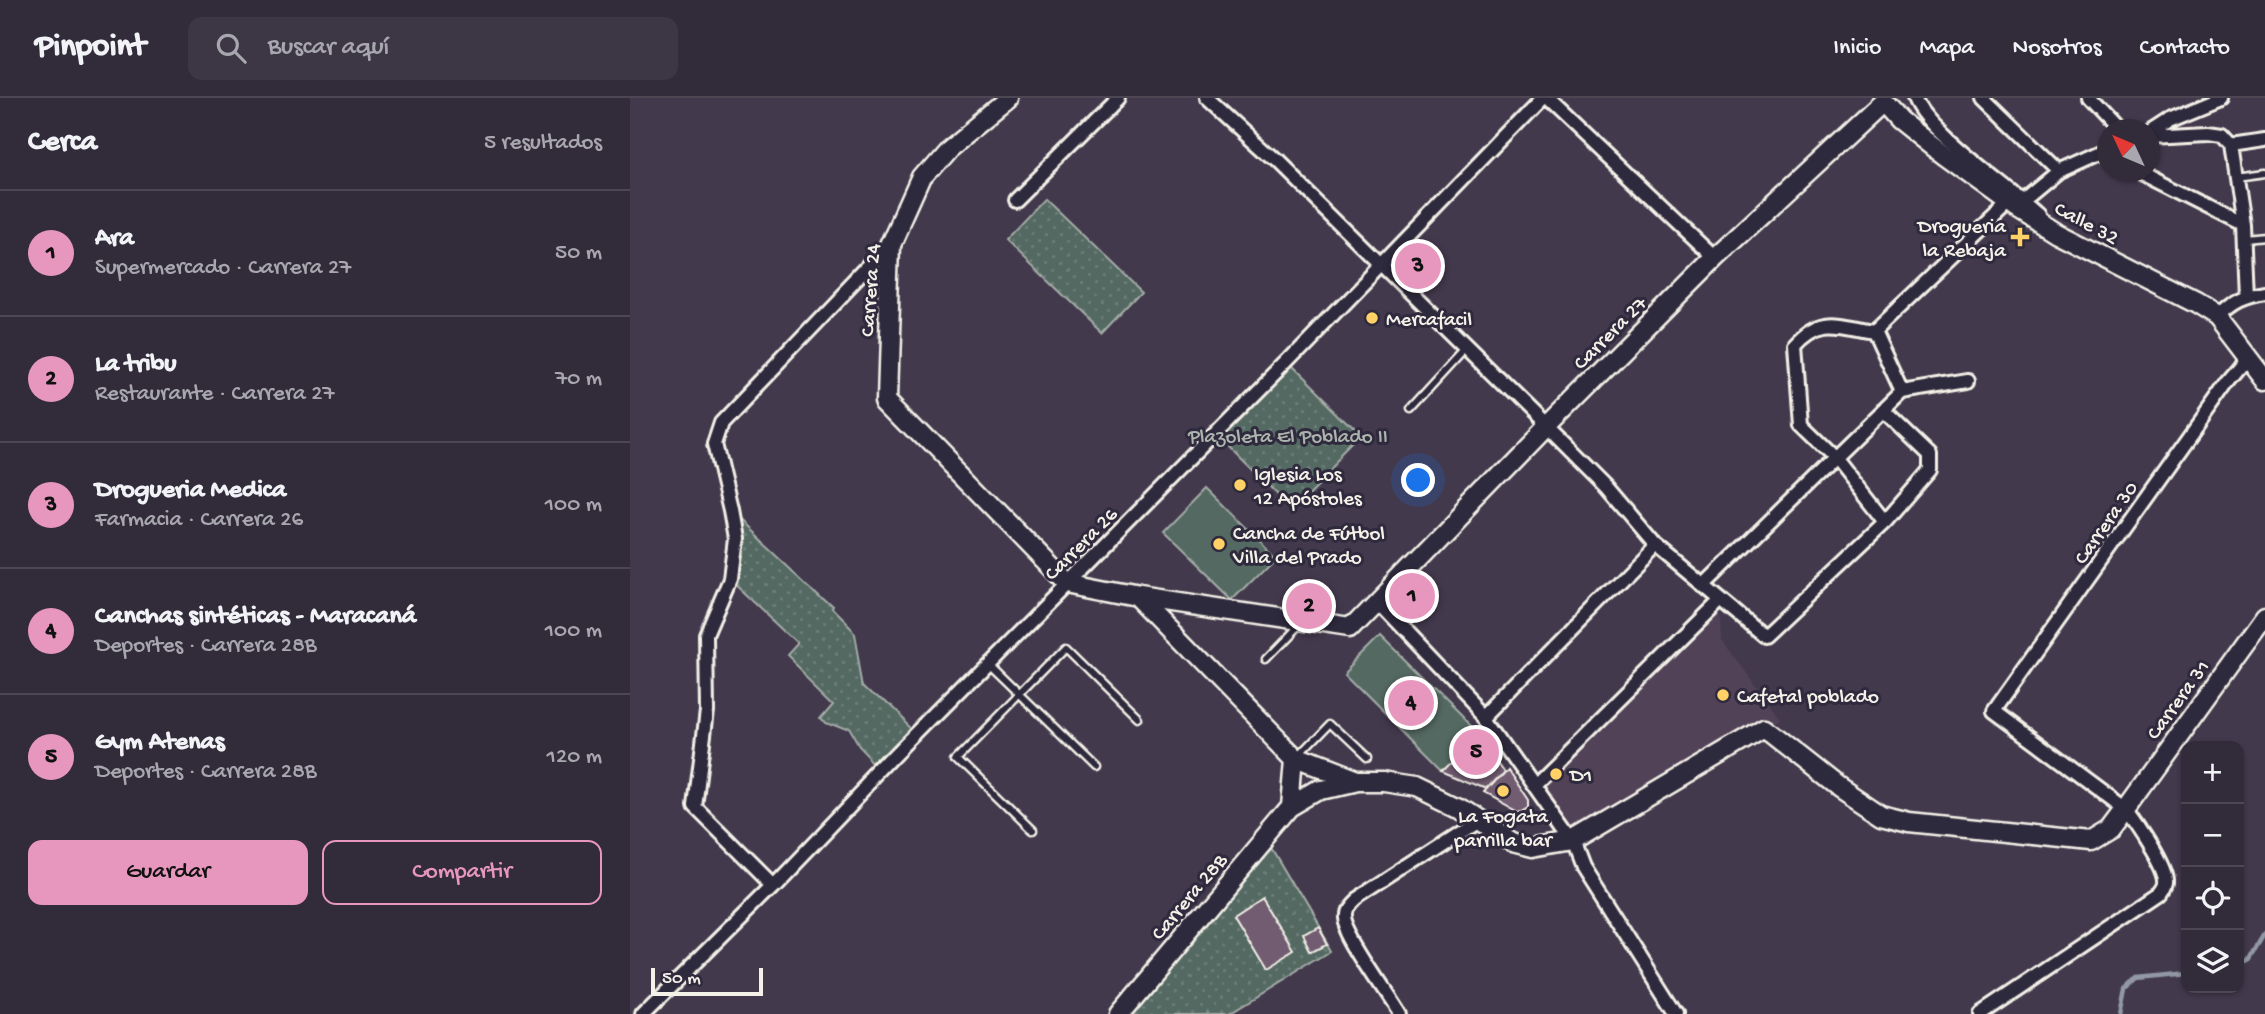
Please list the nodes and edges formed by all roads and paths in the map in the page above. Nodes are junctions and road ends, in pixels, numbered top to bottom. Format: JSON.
{"nodes":[{"id":1,"x":1009,"y":98,"type":"edge"},
{"id":2,"x":1118,"y":98,"type":"edge"},
{"id":3,"x":1207,"y":98,"type":"edge"},
{"id":4,"x":1544,"y":98,"type":"edge"},
{"id":5,"x":1914,"y":98,"type":"edge"},
{"id":6,"x":1984,"y":98,"type":"edge"},
{"id":7,"x":2088,"y":98,"type":"edge"},
{"id":8,"x":2221,"y":98,"type":"edge"},
{"id":9,"x":1883,"y":100,"type":"edge"},
{"id":10,"x":2108,"y":119,"type":"edge"},
{"id":11,"x":2160,"y":126,"type":"edge"},
{"id":12,"x":2160,"y":134,"type":"edge"},
{"id":13,"x":2265,"y":139,"type":"edge"},
{"id":14,"x":2231,"y":145,"type":"junction"},
{"id":15,"x":2097,"y":155,"type":"edge"},
{"id":16,"x":2059,"y":171,"type":"junction"},
{"id":17,"x":2265,"y":173,"type":"edge"},
{"id":18,"x":2234,"y":177,"type":"junction"},
{"id":19,"x":2158,"y":182,"type":"edge"},
{"id":20,"x":1015,"y":200,"type":"dead end"},
{"id":21,"x":2016,"y":204,"type":"junction"},
{"id":22,"x":2243,"y":225,"type":"junction"},
{"id":23,"x":2265,"y":237,"type":"edge"},
{"id":24,"x":2243,"y":239,"type":"junction"},
{"id":25,"x":892,"y":244,"type":"junction"},
{"id":26,"x":1715,"y":258,"type":"junction"},
{"id":27,"x":1380,"y":265,"type":"junction"},
{"id":28,"x":2265,"y":293,"type":"edge"},
{"id":29,"x":2246,"y":296,"type":"junction"},
{"id":30,"x":2217,"y":317,"type":"junction"},
{"id":31,"x":1874,"y":331,"type":"junction"},
{"id":32,"x":1467,"y":350,"type":"junction"},
{"id":33,"x":2249,"y":357,"type":"junction"},
{"id":34,"x":2265,"y":380,"type":"edge"},
{"id":35,"x":1968,"y":381,"type":"dead end"},
{"id":36,"x":1902,"y":391,"type":"junction"},
{"id":37,"x":1883,"y":410,"type":"junction"},
{"id":38,"x":1411,"y":411,"type":"dead end"},
{"id":39,"x":1546,"y":427,"type":"junction"},
{"id":40,"x":1834,"y":457,"type":"junction"},
{"id":41,"x":1885,"y":522,"type":"junction"},
{"id":42,"x":1655,"y":545,"type":"junction"},
{"id":43,"x":1067,"y":583,"type":"junction"},
{"id":44,"x":1703,"y":586,"type":"junction"},
{"id":45,"x":1138,"y":597,"type":"junction"},
{"id":46,"x":1720,"y":601,"type":"junction"},
{"id":47,"x":1377,"y":602,"type":"junction"},
{"id":48,"x":2265,"y":616,"type":"edge"},
{"id":49,"x":1303,"y":621,"type":"junction"},
{"id":50,"x":1266,"y":659,"type":"dead end"},
{"id":51,"x":987,"y":663,"type":"junction"},
{"id":52,"x":1019,"y":695,"type":"junction"},
{"id":53,"x":1486,"y":717,"type":"junction"},
{"id":54,"x":1140,"y":720,"type":"dead end"},
{"id":55,"x":1296,"y":759,"type":"junction"},
{"id":56,"x":1367,"y":759,"type":"dead end"},
{"id":57,"x":1094,"y":767,"type":"dead end"},
{"id":58,"x":1355,"y":782,"type":"junction"},
{"id":59,"x":1534,"y":785,"type":"junction"},
{"id":60,"x":1292,"y":807,"type":"junction"},
{"id":61,"x":2126,"y":809,"type":"junction"},
{"id":62,"x":1479,"y":819,"type":"junction"},
{"id":63,"x":1033,"y":830,"type":"dead end"},
{"id":64,"x":1573,"y":841,"type":"junction"},
{"id":65,"x":773,"y":885,"type":"junction"},
{"id":66,"x":1126,"y":1011,"type":"edge"},
{"id":67,"x":643,"y":1014,"type":"edge"},
{"id":68,"x":1399,"y":1014,"type":"edge"},
{"id":69,"x":1676,"y":1014,"type":"edge"},
{"id":70,"x":1980,"y":1014,"type":"edge"}],
"edges":[{"from":1,"to":25,"type":"street","name":"Carrera 24"},
{"from":2,"to":20,"type":"street"},
{"from":3,"to":27,"type":"street"},
{"from":4,"to":26,"type":"street"},
{"from":4,"to":27,"type":"street","name":"Carrera 26"},
{"from":5,"to":21,"type":"street"},
{"from":6,"to":16,"type":"street"},
{"from":7,"to":10,"type":"street"},
{"from":8,"to":11,"type":"street"},
{"from":9,"to":21,"type":"street","name":"Calle 32"},
{"from":9,"to":26,"type":"street","name":"Carrera 27"},
{"from":12,"to":14,"type":"street"},
{"from":13,"to":14,"type":"street"},
{"from":14,"to":18,"type":"street"},
{"from":15,"to":16,"type":"street"},
{"from":16,"to":21,"type":"street"},
{"from":17,"to":18,"type":"lane"},
{"from":18,"to":22,"type":"street"},
{"from":19,"to":22,"type":"street"},
{"from":21,"to":30,"type":"street","name":"Calle 32"},
{"from":21,"to":31,"type":"street"},
{"from":22,"to":24,"type":"street"},
{"from":23,"to":24,"type":"lane"},
{"from":24,"to":29,"type":"street"},
{"from":25,"to":43,"type":"street","name":"Carrera 24"},
{"from":25,"to":65,"type":"street"},
{"from":26,"to":39,"type":"street","name":"Carrera 27"},
{"from":27,"to":32,"type":"street"},
{"from":27,"to":43,"type":"street","name":"Carrera 26"},
{"from":28,"to":29,"type":"street"},
{"from":29,"to":30,"type":"street"},
{"from":30,"to":33,"type":"street","name":"Calle 32"},
{"from":31,"to":36,"type":"street"},
{"from":31,"to":40,"type":"street"},
{"from":32,"to":38,"type":"lane"},
{"from":32,"to":39,"type":"street"},
{"from":33,"to":34,"type":"street","name":"Calle 32"},
{"from":33,"to":61,"type":"street","name":"Carrera 30"},
{"from":35,"to":36,"type":"street"},
{"from":36,"to":37,"type":"street"},
{"from":37,"to":40,"type":"street"},
{"from":37,"to":41,"type":"street"},
{"from":39,"to":42,"type":"street"},
{"from":39,"to":47,"type":"street","name":"Carrera 27"},
{"from":40,"to":41,"type":"street"},
{"from":40,"to":44,"type":"street"},
{"from":41,"to":46,"type":"street"},
{"from":42,"to":44,"type":"street"},
{"from":42,"to":53,"type":"street"},
{"from":43,"to":45,"type":"street"},
{"from":43,"to":51,"type":"street","name":"Carrera 26"},
{"from":44,"to":46,"type":"street"},
{"from":45,"to":49,"type":"street"},
{"from":45,"to":55,"type":"street"},
{"from":46,"to":59,"type":"street"},
{"from":47,"to":49,"type":"street","name":"Carrera 27"},
{"from":47,"to":53,"type":"street"},
{"from":48,"to":61,"type":"street","name":"Carrera 31"},
{"from":49,"to":50,"type":"lane"},
{"from":51,"to":52,"type":"lane"},
{"from":51,"to":65,"type":"street","name":"Carrera 26"},
{"from":52,"to":54,"type":"lane"},
{"from":52,"to":57,"type":"lane"},
{"from":52,"to":63,"type":"lane"},
{"from":53,"to":59,"type":"street"},
{"from":55,"to":56,"type":"lane"},
{"from":55,"to":58,"type":"street"},
{"from":55,"to":60,"type":"street"},
{"from":58,"to":60,"type":"street","name":"Carrera 28B"},
{"from":58,"to":62,"type":"street"},
{"from":59,"to":64,"type":"street"},
{"from":60,"to":66,"type":"street","name":"Carrera 28B"},
{"from":61,"to":64,"type":"street","name":"Carrera 31"},
{"from":61,"to":70,"type":"street"},
{"from":62,"to":64,"type":"street"},
{"from":62,"to":68,"type":"street"},
{"from":64,"to":69,"type":"street"},
{"from":65,"to":67,"type":"street","name":"Carrera 26"}]}
